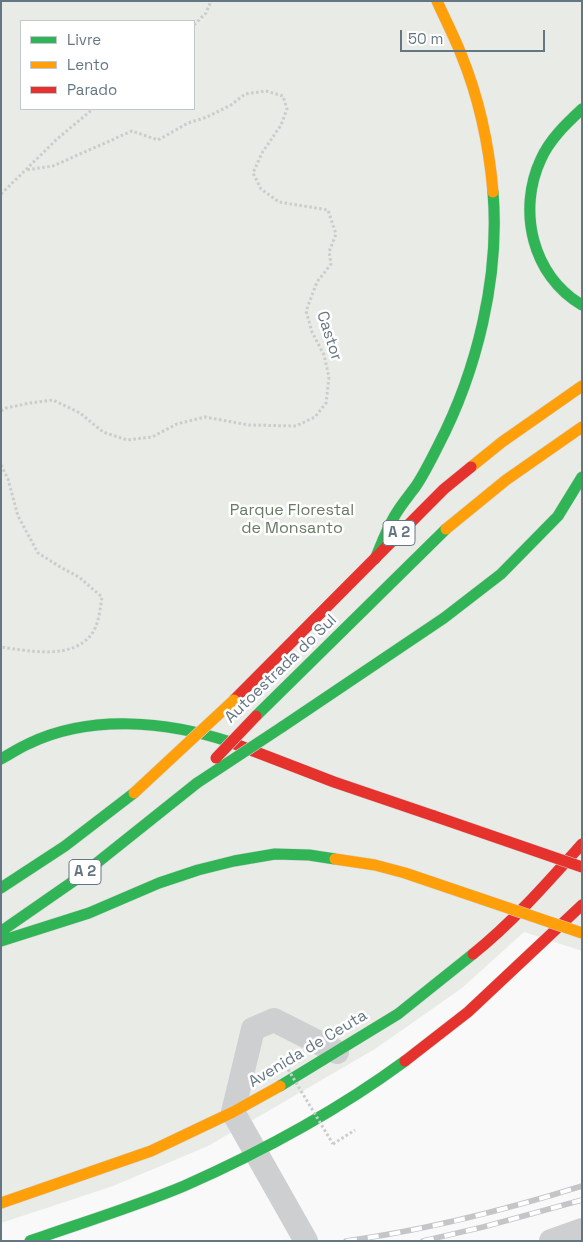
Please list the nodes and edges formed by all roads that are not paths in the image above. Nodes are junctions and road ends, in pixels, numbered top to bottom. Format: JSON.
{"nodes":[{"id":1,"x":437,"y":1,"type":"edge"},
{"id":2,"x":582,"y":109,"type":"edge"},
{"id":3,"x":582,"y":305,"type":"edge"},
{"id":4,"x":582,"y":386,"type":"edge"},
{"id":5,"x":582,"y":428,"type":"edge"},
{"id":6,"x":582,"y":477,"type":"edge"},
{"id":7,"x":374,"y":560,"type":"junction"},
{"id":8,"x":1,"y":759,"type":"edge"},
{"id":9,"x":197,"y":783,"type":"junction"},
{"id":10,"x":582,"y":844,"type":"edge"},
{"id":11,"x":582,"y":867,"type":"edge"},
{"id":12,"x":1,"y":888,"type":"edge"},
{"id":13,"x":582,"y":905,"type":"edge"},
{"id":14,"x":1,"y":931,"type":"edge"},
{"id":15,"x":582,"y":933,"type":"edge"},
{"id":16,"x":1,"y":941,"type":"edge"},
{"id":17,"x":337,"y":1052,"type":"junction"},
{"id":18,"x":233,"y":1112,"type":"junction"},
{"id":19,"x":255,"y":1152,"type":"junction"},
{"id":20,"x":1,"y":1203,"type":"edge"},
{"id":21,"x":582,"y":1230,"type":"edge"},
{"id":22,"x":30,"y":1241,"type":"edge"},
{"id":23,"x":306,"y":1241,"type":"edge"},
{"id":24,"x":551,"y":1241,"type":"edge"}],
"edges":[{"from":1,"to":7,"type":"highway"},
{"from":2,"to":3,"type":"highway"},
{"from":4,"to":7,"type":"highway","name":"Autoestrada do Sul","number":"A 2"},
{"from":5,"to":9,"type":"highway","name":"Autoestrada do Sul","number":"A 2","bridge":true},
{"from":6,"to":9,"type":"highway","bridge":true},
{"from":7,"to":12,"type":"highway","name":"Autoestrada do Sul","number":"A 2","bridge":true},
{"from":8,"to":11,"type":"highway","bridge":true},
{"from":9,"to":14,"type":"highway","name":"Autoestrada do Sul","number":"A 2"},
{"from":10,"to":17,"type":"highway","name":"Avenida de Ceuta"},
{"from":13,"to":19,"type":"highway"},
{"from":15,"to":16,"type":"highway","bridge":true},
{"from":17,"to":18,"type":"highway","name":"Avenida de Ceuta"},
{"from":17,"to":18,"type":"street"},
{"from":18,"to":19,"type":"street"},
{"from":18,"to":20,"type":"highway","name":"Avenida de Ceuta"},
{"from":19,"to":22,"type":"highway"},
{"from":19,"to":23,"type":"street"},
{"from":21,"to":24,"type":"street"}]}
